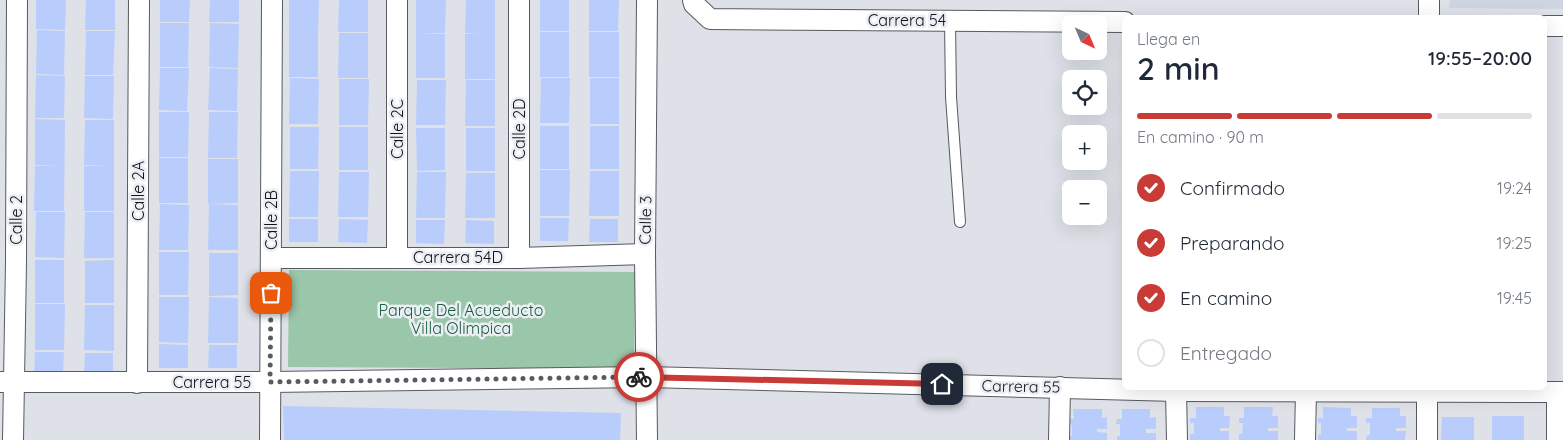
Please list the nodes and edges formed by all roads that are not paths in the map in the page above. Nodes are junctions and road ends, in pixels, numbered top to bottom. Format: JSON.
{"nodes":[{"id":1,"x":0,"y":0,"type":"edge"},
{"id":2,"x":17,"y":0,"type":"edge"},
{"id":3,"x":140,"y":0,"type":"edge"},
{"id":4,"x":272,"y":0,"type":"edge"},
{"id":5,"x":397,"y":0,"type":"edge"},
{"id":6,"x":519,"y":0,"type":"edge"},
{"id":7,"x":647,"y":0,"type":"edge"},
{"id":8,"x":1429,"y":0,"type":"edge"},
{"id":9,"x":694,"y":2,"type":"edge"},
{"id":10,"x":1429,"y":15,"type":"edge"},
{"id":11,"x":950,"y":21,"type":"junction"},
{"id":12,"x":1122,"y":22,"type":"edge"},
{"id":13,"x":1547,"y":26,"type":"edge"},
{"id":14,"x":1563,"y":26,"type":"edge"},
{"id":15,"x":8,"y":129,"type":"edge"},
{"id":16,"x":960,"y":222,"type":"dead end"},
{"id":17,"x":645,"y":254,"type":"junction"},
{"id":18,"x":397,"y":257,"type":"junction"},
{"id":19,"x":271,"y":258,"type":"junction"},
{"id":20,"x":519,"y":258,"type":"junction"},
{"id":21,"x":8,"y":262,"type":"edge"},
{"id":22,"x":647,"y":377,"type":"junction"},
{"id":23,"x":7,"y":382,"type":"edge"},
{"id":24,"x":138,"y":382,"type":"junction"},
{"id":25,"x":270,"y":382,"type":"junction"},
{"id":26,"x":1060,"y":387,"type":"junction"},
{"id":27,"x":1122,"y":389,"type":"edge"},
{"id":28,"x":1147,"y":390,"type":"edge"},
{"id":29,"x":1427,"y":390,"type":"edge"},
{"id":30,"x":1176,"y":391,"type":"junction"},
{"id":31,"x":1306,"y":391,"type":"junction"},
{"id":32,"x":1560,"y":392,"type":"edge"},
{"id":33,"x":13,"y":440,"type":"edge"},
{"id":34,"x":270,"y":440,"type":"edge"},
{"id":35,"x":647,"y":440,"type":"edge"},
{"id":36,"x":1059,"y":440,"type":"edge"},
{"id":37,"x":1177,"y":440,"type":"edge"},
{"id":38,"x":1305,"y":440,"type":"edge"},
{"id":39,"x":1426,"y":440,"type":"edge"},
{"id":40,"x":1557,"y":440,"type":"edge"}],
"edges":[{"from":1,"to":2,"type":"street"},
{"from":2,"to":15,"type":"street","name":"Calle 2"},
{"from":3,"to":24,"type":"street","name":"Calle 2A"},
{"from":4,"to":19,"type":"street","name":"Calle 2B"},
{"from":5,"to":18,"type":"street","name":"Calle 2C"},
{"from":6,"to":20,"type":"street","name":"Calle 2D"},
{"from":7,"to":17,"type":"street","name":"Calle 3"},
{"from":8,"to":10,"type":"street"},
{"from":9,"to":11,"type":"street","name":"Carrera 54"},
{"from":11,"to":12,"type":"street","name":"Carrera 54"},
{"from":11,"to":16,"type":"lane"},
{"from":13,"to":14,"type":"street"},
{"from":15,"to":21,"type":"street","name":"Calle 2"},
{"from":17,"to":20,"type":"street","name":"Carrera 54D"},
{"from":17,"to":22,"type":"street","name":"Calle 3"},
{"from":18,"to":19,"type":"street","name":"Carrera 54D"},
{"from":18,"to":20,"type":"street","name":"Carrera 54D"},
{"from":19,"to":25,"type":"street","name":"Calle 2B"},
{"from":21,"to":23,"type":"street","name":"Calle 2"},
{"from":22,"to":25,"type":"street","name":"Carrera 55"},
{"from":22,"to":26,"type":"street","name":"Carrera 55"},
{"from":22,"to":35,"type":"street","name":"Calle 3"},
{"from":23,"to":24,"type":"street","name":"Carrera 55"},
{"from":23,"to":33,"type":"street","name":"Calle 2"},
{"from":24,"to":25,"type":"street","name":"Carrera 55"},
{"from":25,"to":34,"type":"street","name":"Calle 2B"},
{"from":26,"to":27,"type":"street","name":"Carrera 55"},
{"from":26,"to":36,"type":"street"},
{"from":28,"to":30,"type":"street","name":"Carrera 55"},
{"from":29,"to":31,"type":"street","name":"Carrera 55"},
{"from":29,"to":32,"type":"street","name":"Carrera 55"},
{"from":29,"to":39,"type":"street"},
{"from":30,"to":31,"type":"street","name":"Carrera 55"},
{"from":30,"to":37,"type":"street"},
{"from":31,"to":38,"type":"street"},
{"from":32,"to":40,"type":"street"}]}
